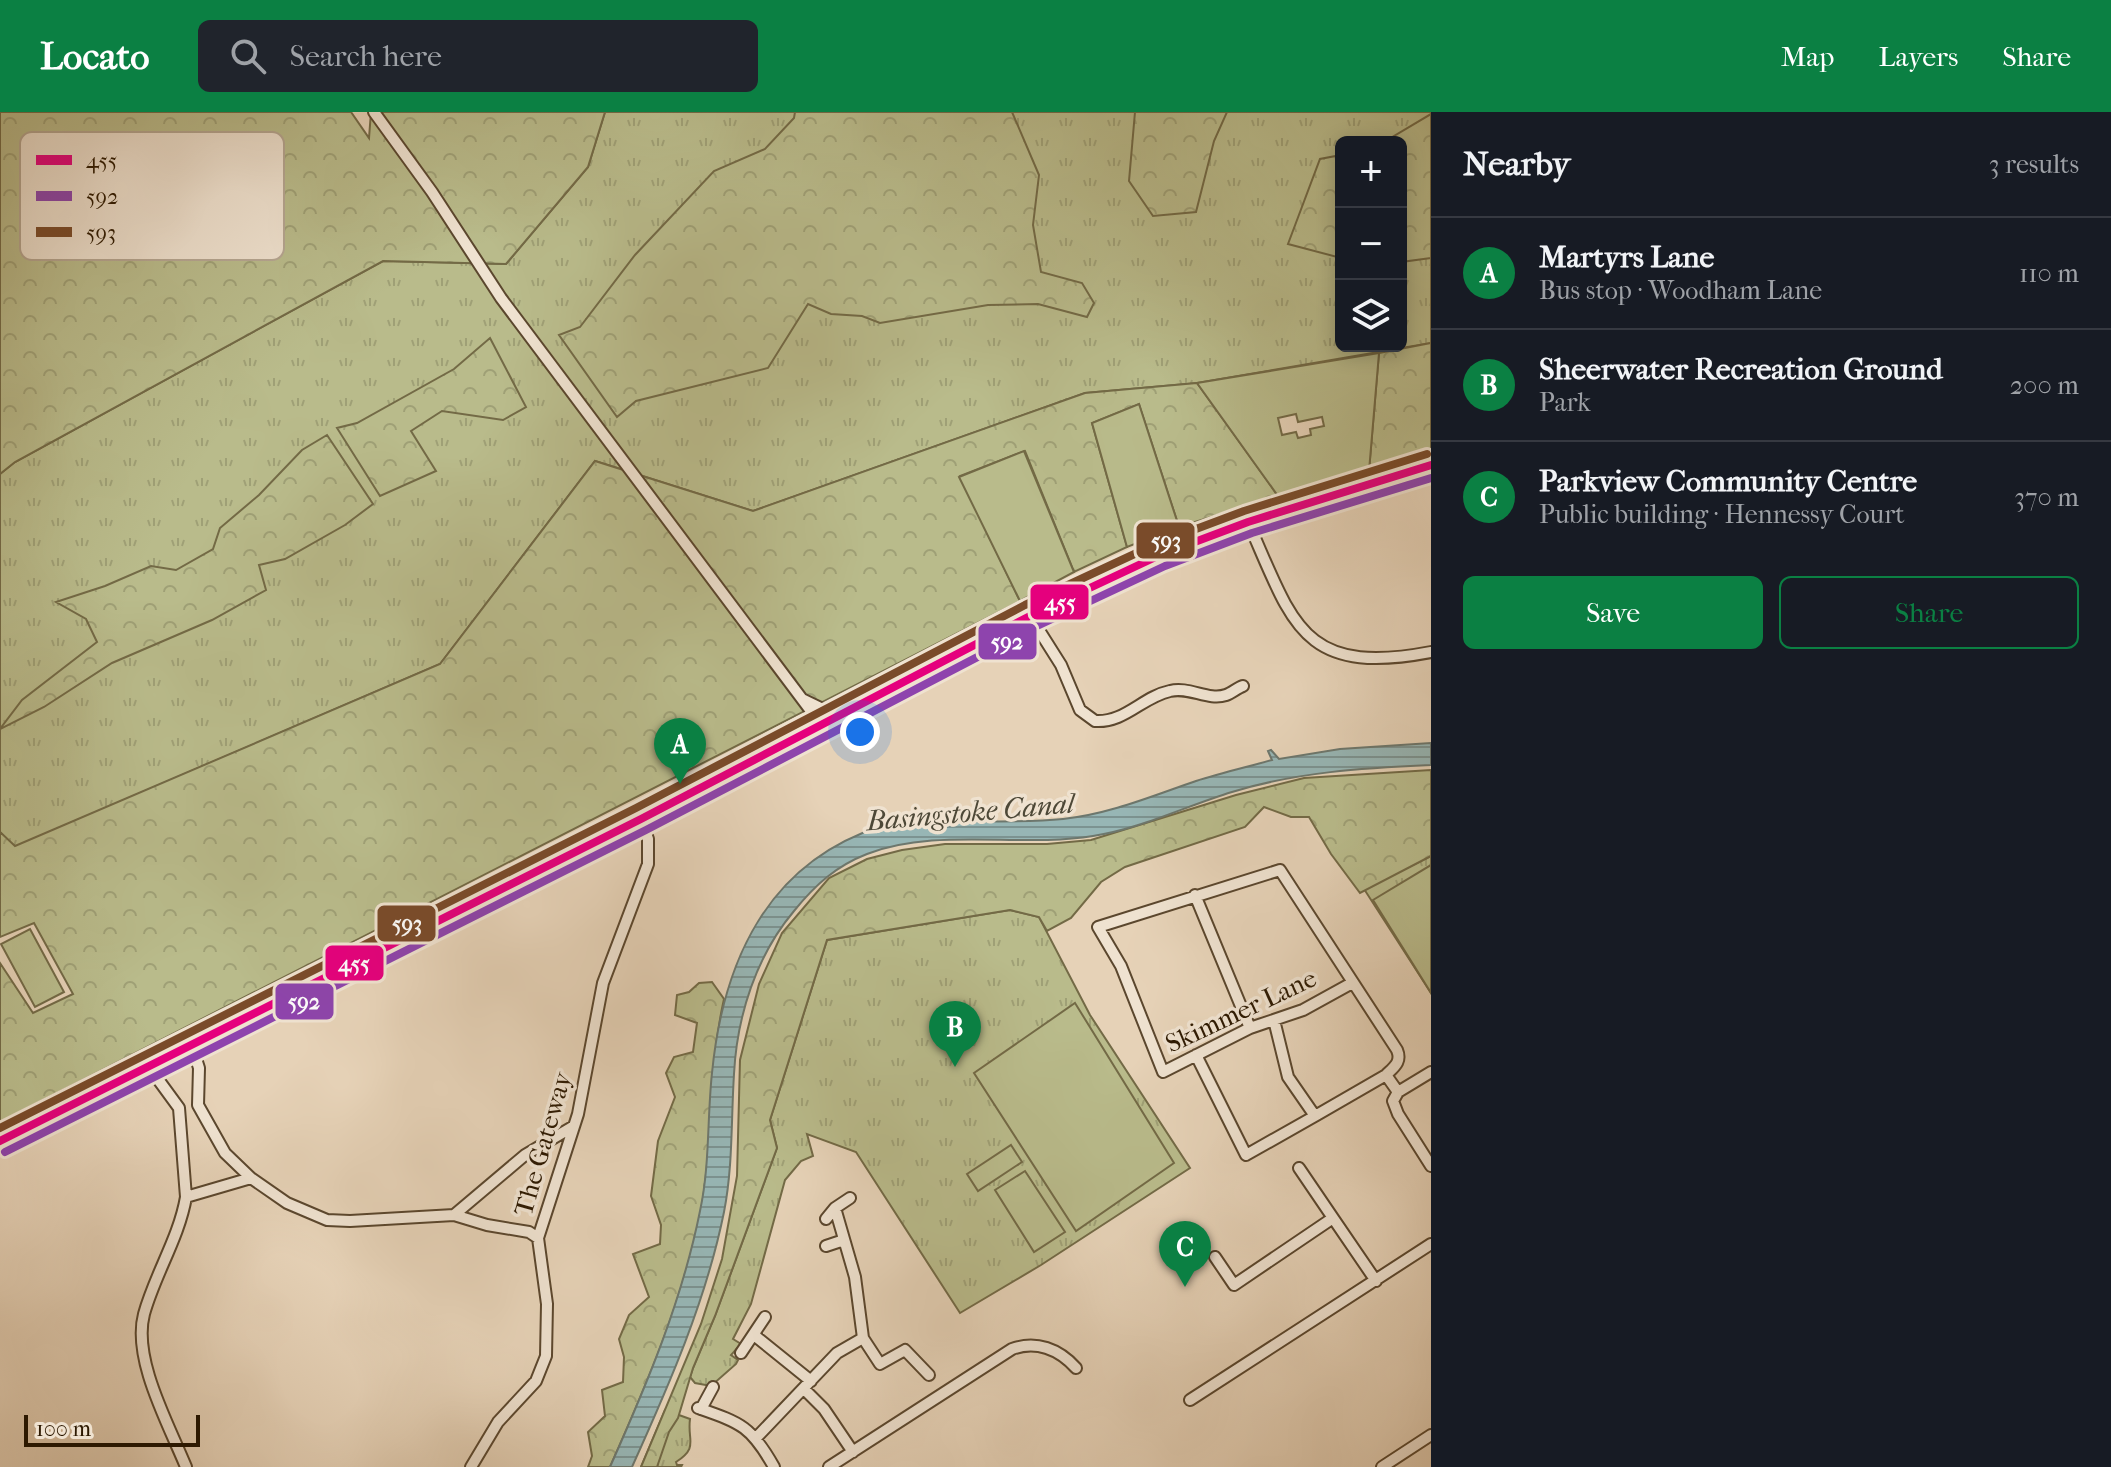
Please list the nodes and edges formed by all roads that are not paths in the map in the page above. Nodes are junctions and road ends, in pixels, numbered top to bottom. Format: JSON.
{"nodes":[{"id":1,"x":374,"y":112,"type":"edge"},
{"id":2,"x":1431,"y":465,"type":"edge"},
{"id":3,"x":1248,"y":522,"type":"junction"},
{"id":4,"x":1030,"y":616,"type":"junction"},
{"id":5,"x":1431,"y":652,"type":"edge"},
{"id":6,"x":1243,"y":686,"type":"dead end"},
{"id":7,"x":797,"y":696,"type":"junction"},
{"id":8,"x":827,"y":719,"type":"junction"},
{"id":9,"x":641,"y":819,"type":"junction"},
{"id":10,"x":1195,"y":895,"type":"junction"},
{"id":11,"x":1352,"y":983,"type":"junction"},
{"id":12,"x":1274,"y":1020,"type":"junction"},
{"id":13,"x":1250,"y":1028,"type":"junction"},
{"id":14,"x":192,"y":1046,"type":"junction"},
{"id":15,"x":1196,"y":1055,"type":"junction"},
{"id":16,"x":149,"y":1067,"type":"junction"},
{"id":17,"x":1431,"y":1072,"type":"edge"},
{"id":18,"x":1386,"y":1075,"type":"junction"},
{"id":19,"x":1398,"y":1092,"type":"junction"},
{"id":20,"x":197,"y":1101,"type":"junction"},
{"id":21,"x":179,"y":1108,"type":"junction"},
{"id":22,"x":1315,"y":1116,"type":"junction"},
{"id":23,"x":574,"y":1126,"type":"junction"},
{"id":24,"x":0,"y":1141,"type":"edge"},
{"id":25,"x":1431,"y":1166,"type":"edge"},
{"id":26,"x":1299,"y":1168,"type":"dead end"},
{"id":27,"x":251,"y":1178,"type":"junction"},
{"id":28,"x":186,"y":1197,"type":"junction"},
{"id":29,"x":850,"y":1198,"type":"dead end"},
{"id":30,"x":835,"y":1208,"type":"junction"},
{"id":31,"x":454,"y":1215,"type":"junction"},
{"id":32,"x":1333,"y":1218,"type":"junction"},
{"id":33,"x":826,"y":1219,"type":"dead end"},
{"id":34,"x":538,"y":1238,"type":"junction"},
{"id":35,"x":844,"y":1240,"type":"junction"},
{"id":36,"x":1431,"y":1244,"type":"edge"},
{"id":37,"x":826,"y":1246,"type":"dead end"},
{"id":38,"x":1215,"y":1257,"type":"dead end"},
{"id":39,"x":1376,"y":1281,"type":"junction"},
{"id":40,"x":765,"y":1317,"type":"dead end"},
{"id":41,"x":754,"y":1335,"type":"junction"},
{"id":42,"x":863,"y":1338,"type":"junction"},
{"id":43,"x":741,"y":1353,"type":"dead end"},
{"id":44,"x":1076,"y":1368,"type":"dead end"},
{"id":45,"x":929,"y":1375,"type":"dead end"},
{"id":46,"x":807,"y":1385,"type":"junction"},
{"id":47,"x":713,"y":1387,"type":"dead end"},
{"id":48,"x":1190,"y":1400,"type":"dead end"},
{"id":49,"x":1431,"y":1435,"type":"edge"},
{"id":50,"x":756,"y":1438,"type":"junction"},
{"id":51,"x":853,"y":1452,"type":"junction"},
{"id":52,"x":186,"y":1467,"type":"edge"},
{"id":53,"x":471,"y":1467,"type":"edge"},
{"id":54,"x":774,"y":1467,"type":"edge"},
{"id":55,"x":829,"y":1467,"type":"edge"},
{"id":56,"x":1382,"y":1467,"type":"edge"}],
"edges":[{"from":1,"to":7,"type":"street"},
{"from":2,"to":3,"type":"main road"},
{"from":3,"to":4,"type":"main road"},
{"from":3,"to":5,"type":"street"},
{"from":4,"to":6,"type":"street"},
{"from":4,"to":8,"type":"main road"},
{"from":7,"to":8,"type":"street"},
{"from":7,"to":8,"type":"street"},
{"from":8,"to":9,"type":"main road"},
{"from":9,"to":14,"type":"main road"},
{"from":9,"to":23,"type":"street","name":"The Gateway"},
{"from":10,"to":11,"type":"street"},
{"from":10,"to":13,"type":"street"},
{"from":10,"to":15,"type":"street","name":"Skimmer Lane"},
{"from":11,"to":12,"type":"street","name":"Skimmer Lane"},
{"from":11,"to":18,"type":"street"},
{"from":12,"to":13,"type":"street","name":"Skimmer Lane"},
{"from":12,"to":22,"type":"street"},
{"from":13,"to":15,"type":"street","name":"Skimmer Lane"},
{"from":14,"to":16,"type":"main road"},
{"from":14,"to":20,"type":"street"},
{"from":15,"to":22,"type":"street"},
{"from":16,"to":21,"type":"street"},
{"from":16,"to":24,"type":"main road"},
{"from":17,"to":19,"type":"street"},
{"from":18,"to":19,"type":"street"},
{"from":18,"to":22,"type":"street"},
{"from":19,"to":25,"type":"street"},
{"from":20,"to":21,"type":"street"},
{"from":20,"to":27,"type":"street"},
{"from":21,"to":28,"type":"street"},
{"from":23,"to":31,"type":"street"},
{"from":23,"to":34,"type":"street","name":"The Gateway"},
{"from":26,"to":32,"type":"street"},
{"from":27,"to":28,"type":"street"},
{"from":27,"to":31,"type":"street"},
{"from":28,"to":52,"type":"street"},
{"from":29,"to":30,"type":"street"},
{"from":30,"to":33,"type":"street"},
{"from":30,"to":35,"type":"street"},
{"from":31,"to":34,"type":"street"},
{"from":32,"to":38,"type":"street"},
{"from":32,"to":39,"type":"street"},
{"from":34,"to":53,"type":"street","name":"The Gateway"},
{"from":35,"to":37,"type":"street"},
{"from":35,"to":42,"type":"street"},
{"from":36,"to":39,"type":"street"},
{"from":39,"to":48,"type":"street"},
{"from":40,"to":41,"type":"street"},
{"from":41,"to":43,"type":"street"},
{"from":41,"to":46,"type":"street"},
{"from":42,"to":45,"type":"street"},
{"from":42,"to":46,"type":"street"},
{"from":44,"to":51,"type":"street"},
{"from":46,"to":50,"type":"street"},
{"from":46,"to":51,"type":"street"},
{"from":47,"to":50,"type":"street"},
{"from":49,"to":56,"type":"street"},
{"from":50,"to":54,"type":"street"},
{"from":51,"to":55,"type":"street"}]}
